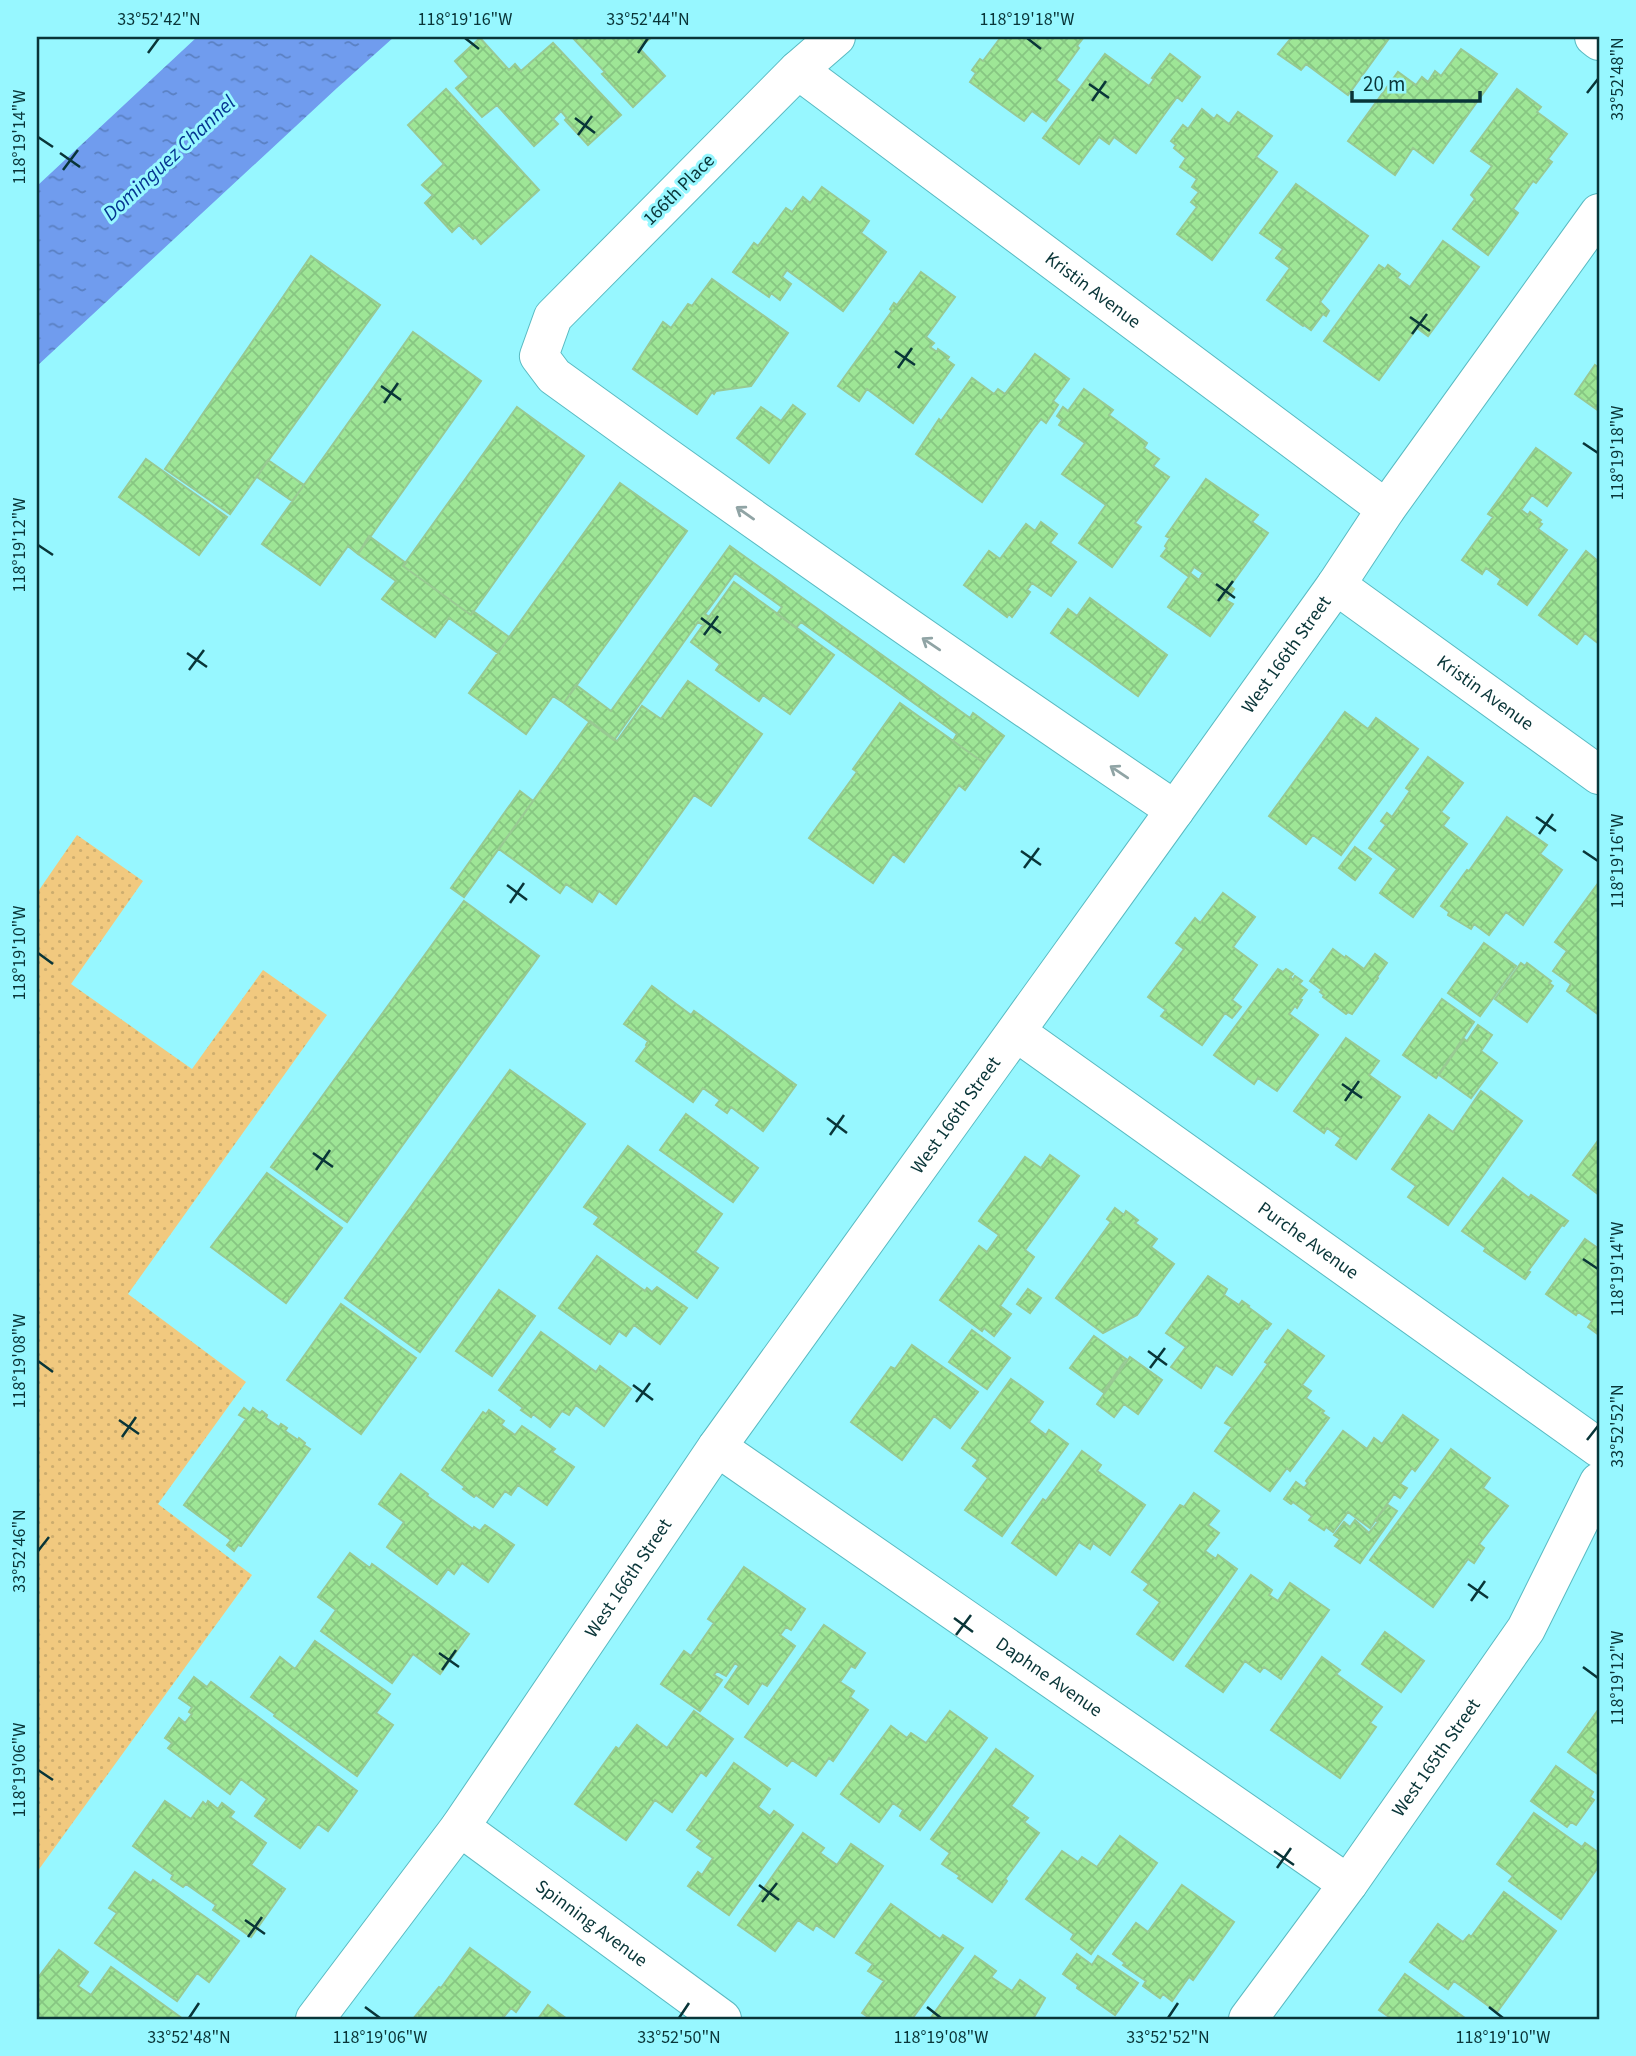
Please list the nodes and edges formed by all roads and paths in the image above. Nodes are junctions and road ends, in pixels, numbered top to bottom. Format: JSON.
{"nodes":[{"id":1,"x":836,"y":37,"type":"edge"},
{"id":2,"x":1594,"y":37,"type":"edge"},
{"id":3,"x":1599,"y":41,"type":"edge"},
{"id":4,"x":798,"y":70,"type":"junction"},
{"id":5,"x":1599,"y":213,"type":"edge"},
{"id":6,"x":1387,"y":509,"type":"junction"},
{"id":7,"x":1336,"y":585,"type":"junction"},
{"id":8,"x":1599,"y":775,"type":"edge"},
{"id":9,"x":1175,"y":810,"type":"junction"},
{"id":10,"x":1016,"y":1032,"type":"junction"},
{"id":11,"x":717,"y":1447,"type":"junction"},
{"id":12,"x":1599,"y":1448,"type":"edge"},
{"id":13,"x":1599,"y":1482,"type":"edge"},
{"id":14,"x":460,"y":1827,"type":"junction"},
{"id":15,"x":1348,"y":1885,"type":"junction"},
{"id":16,"x":315,"y":2019,"type":"edge"},
{"id":17,"x":722,"y":2019,"type":"edge"},
{"id":18,"x":1248,"y":2019,"type":"edge"}],
"edges":[{"from":1,"to":4,"type":"street","name":"166th Place"},
{"from":2,"to":3,"type":"street"},
{"from":4,"to":6,"type":"street","name":"Kristin Avenue"},
{"from":9,"to":4,"type":"street","name":"166th Place","one_way":true},
{"from":5,"to":6,"type":"street","name":"West 166th Street"},
{"from":6,"to":7,"type":"street","name":"West 166th Street"},
{"from":7,"to":8,"type":"street","name":"Kristin Avenue"},
{"from":7,"to":9,"type":"street","name":"West 166th Street"},
{"from":9,"to":10,"type":"street","name":"West 166th Street"},
{"from":10,"to":11,"type":"street","name":"West 166th Street"},
{"from":10,"to":12,"type":"street","name":"Purche Avenue"},
{"from":11,"to":14,"type":"street","name":"West 166th Street"},
{"from":11,"to":15,"type":"street","name":"Daphne Avenue"},
{"from":13,"to":15,"type":"street","name":"West 165th Street"},
{"from":14,"to":16,"type":"street","name":"West 166th Street"},
{"from":14,"to":17,"type":"street","name":"Spinning Avenue"},
{"from":15,"to":18,"type":"street","name":"West 165th Street"}]}
